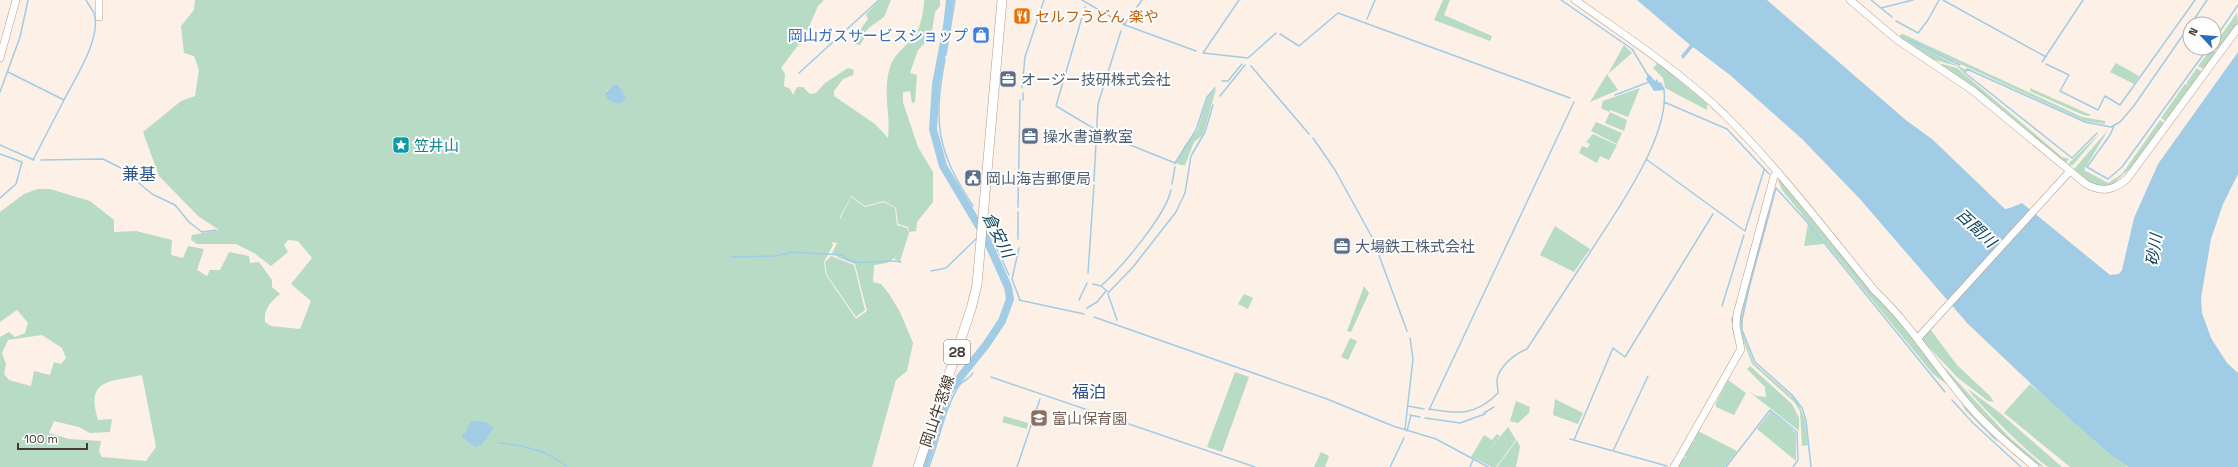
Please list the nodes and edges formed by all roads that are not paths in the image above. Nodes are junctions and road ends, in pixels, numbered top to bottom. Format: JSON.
{"nodes":[{"id":1,"x":16,"y":0,"type":"edge"},
{"id":2,"x":99,"y":0,"type":"edge"},
{"id":3,"x":1002,"y":0,"type":"edge"},
{"id":4,"x":1575,"y":0,"type":"edge"},
{"id":5,"x":1850,"y":0,"type":"edge"},
{"id":6,"x":99,"y":17,"type":"dead end"},
{"id":7,"x":2238,"y":28,"type":"edge"},
{"id":8,"x":0,"y":58,"type":"edge"},
{"id":9,"x":2070,"y":171,"type":"junction"},
{"id":10,"x":1778,"y":172,"type":"junction"},
{"id":11,"x":1920,"y":336,"type":"junction"},
{"id":12,"x":918,"y":467,"type":"edge"},
{"id":13,"x":1674,"y":467,"type":"edge"},
{"id":14,"x":2035,"y":467,"type":"edge"}],
"edges":[{"from":1,"to":8,"type":"street"},
{"from":2,"to":6,"type":"street"},
{"from":3,"to":12,"type":"main road","name":"岡山牛窓線","number":"28"},
{"from":4,"to":10,"type":"street"},
{"from":5,"to":9,"type":"street"},
{"from":7,"to":9,"type":"street"},
{"from":9,"to":11,"type":"street"},
{"from":10,"to":11,"type":"street"},
{"from":10,"to":13,"type":"street"},
{"from":11,"to":14,"type":"street"}]}
